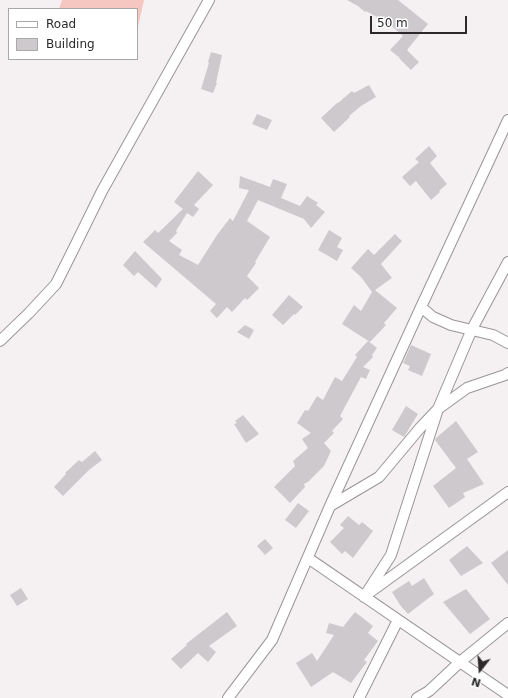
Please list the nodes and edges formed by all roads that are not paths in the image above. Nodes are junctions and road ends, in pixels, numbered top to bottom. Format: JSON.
{"nodes":[{"id":1,"x":210,"y":0,"type":"edge"},
{"id":2,"x":508,"y":120,"type":"edge"},
{"id":3,"x":508,"y":262,"type":"edge"},
{"id":4,"x":421,"y":307,"type":"junction"},
{"id":5,"x":472,"y":330,"type":"junction"},
{"id":6,"x":0,"y":341,"type":"edge"},
{"id":7,"x":508,"y":343,"type":"edge"},
{"id":8,"x":508,"y":373,"type":"edge"},
{"id":9,"x":438,"y":409,"type":"junction"},
{"id":10,"x":508,"y":492,"type":"edge"},
{"id":11,"x":330,"y":506,"type":"junction"},
{"id":12,"x":308,"y":558,"type":"junction"},
{"id":13,"x":364,"y":597,"type":"junction"},
{"id":14,"x":398,"y":620,"type":"junction"},
{"id":15,"x":508,"y":623,"type":"edge"},
{"id":16,"x":460,"y":662,"type":"junction"},
{"id":17,"x":508,"y":695,"type":"edge"},
{"id":18,"x":228,"y":698,"type":"edge"},
{"id":19,"x":359,"y":698,"type":"edge"},
{"id":20,"x":417,"y":698,"type":"edge"}],
"edges":[{"from":1,"to":6,"type":"street"},
{"from":2,"to":4,"type":"street"},
{"from":3,"to":5,"type":"street"},
{"from":4,"to":5,"type":"street"},
{"from":4,"to":11,"type":"street"},
{"from":5,"to":7,"type":"street"},
{"from":5,"to":9,"type":"street"},
{"from":8,"to":9,"type":"street"},
{"from":9,"to":11,"type":"street"},
{"from":9,"to":13,"type":"street"},
{"from":10,"to":13,"type":"street"},
{"from":11,"to":12,"type":"street"},
{"from":12,"to":13,"type":"street"},
{"from":12,"to":18,"type":"street"},
{"from":13,"to":14,"type":"street"},
{"from":14,"to":16,"type":"street"},
{"from":14,"to":19,"type":"street"},
{"from":15,"to":16,"type":"street"},
{"from":16,"to":17,"type":"street"},
{"from":16,"to":20,"type":"street"}]}
